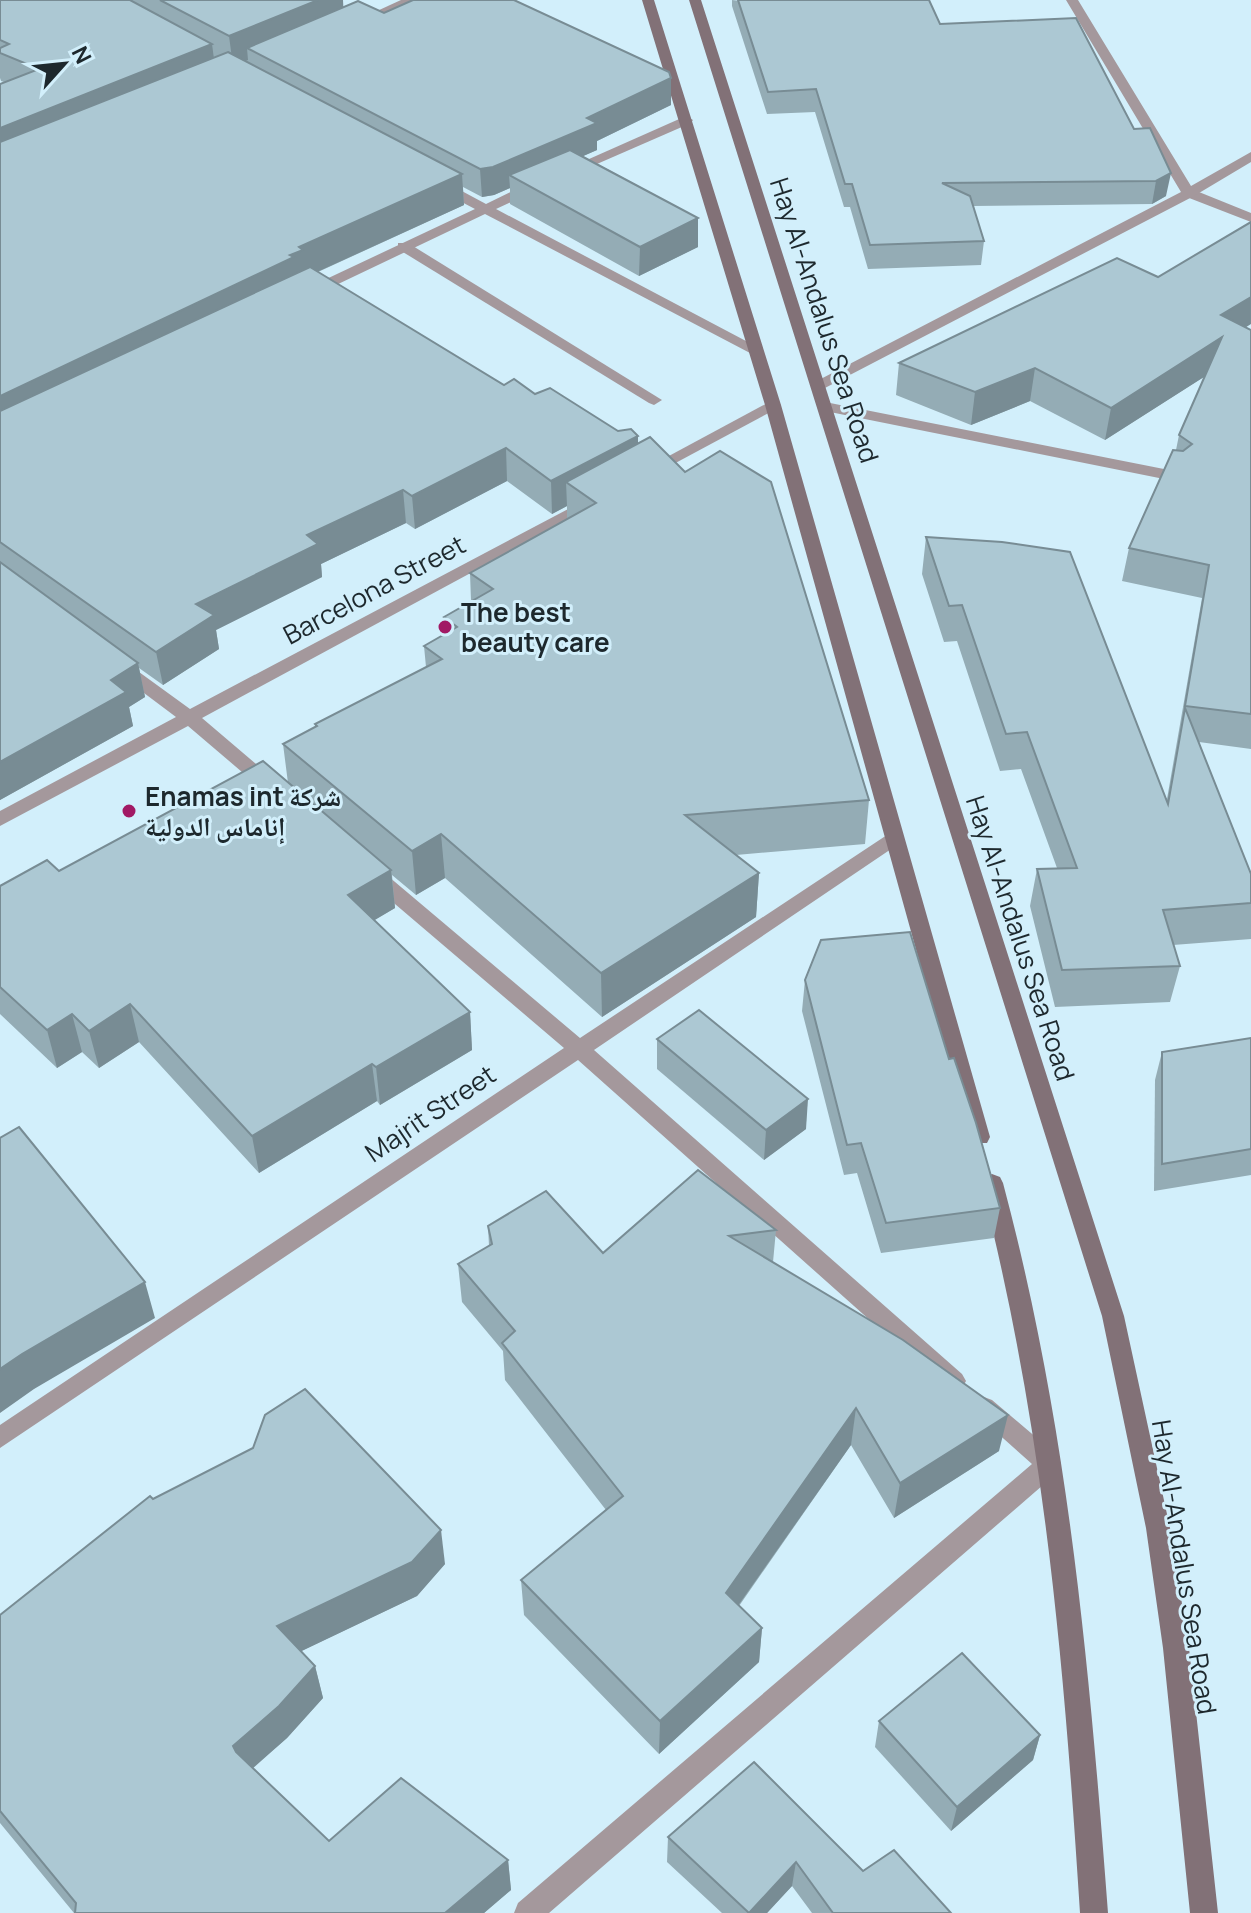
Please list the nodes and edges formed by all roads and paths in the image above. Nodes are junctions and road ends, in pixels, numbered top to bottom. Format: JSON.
{"nodes":[{"id":1,"x":412,"y":0,"type":"edge"},
{"id":2,"x":648,"y":0,"type":"edge"},
{"id":3,"x":695,"y":0,"type":"edge"},
{"id":4,"x":1072,"y":0,"type":"edge"},
{"id":5,"x":343,"y":28,"type":"edge"},
{"id":6,"x":686,"y":120,"type":"junction"},
{"id":7,"x":1251,"y":156,"type":"edge"},
{"id":8,"x":427,"y":178,"type":"edge"},
{"id":9,"x":1189,"y":193,"type":"junction"},
{"id":10,"x":483,"y":208,"type":"junction"},
{"id":11,"x":1251,"y":218,"type":"edge"},
{"id":12,"x":403,"y":246,"type":"junction"},
{"id":13,"x":292,"y":300,"type":"edge"},
{"id":14,"x":755,"y":350,"type":"junction"},
{"id":15,"x":818,"y":386,"type":"junction"},
{"id":16,"x":654,"y":400,"type":"dead end"},
{"id":17,"x":773,"y":405,"type":"junction"},
{"id":18,"x":825,"y":407,"type":"junction"},
{"id":19,"x":1174,"y":476,"type":"edge"},
{"id":20,"x":634,"y":480,"type":"edge"},
{"id":21,"x":606,"y":495,"type":"edge"},
{"id":22,"x":101,"y":652,"type":"edge"},
{"id":23,"x":189,"y":717,"type":"junction"},
{"id":24,"x":286,"y":800,"type":"edge"},
{"id":25,"x":0,"y":819,"type":"edge"},
{"id":26,"x":893,"y":838,"type":"junction"},
{"id":27,"x":359,"y":862,"type":"edge"},
{"id":28,"x":577,"y":1047,"type":"junction"},
{"id":29,"x":0,"y":1438,"type":"edge"},
{"id":30,"x":1049,"y":1464,"type":"junction"},
{"id":31,"x":528,"y":1913,"type":"edge"},
{"id":32,"x":1094,"y":1913,"type":"edge"},
{"id":33,"x":1204,"y":1913,"type":"edge"}],
"edges":[{"from":1,"to":5,"type":"street"},
{"from":2,"to":6,"type":"street"},
{"from":3,"to":15,"type":"street","name":"Hay Al-Andalus Sea Road"},
{"from":4,"to":9,"type":"street"},
{"from":6,"to":10,"type":"street"},
{"from":6,"to":14,"type":"street"},
{"from":7,"to":9,"type":"street"},
{"from":8,"to":10,"type":"street"},
{"from":9,"to":11,"type":"street"},
{"from":9,"to":15,"type":"street"},
{"from":10,"to":12,"type":"street"},
{"from":10,"to":14,"type":"street"},
{"from":12,"to":13,"type":"street"},
{"from":12,"to":16,"type":"street"},
{"from":14,"to":17,"type":"street"},
{"from":15,"to":18,"type":"street","name":"Hay Al-Andalus Sea Road"},
{"from":17,"to":20,"type":"street"},
{"from":17,"to":26,"type":"street"},
{"from":18,"to":19,"type":"street"},
{"from":18,"to":33,"type":"street","name":"Hay Al-Andalus Sea Road"},
{"from":21,"to":23,"type":"street","name":"Barcelona Street"},
{"from":22,"to":23,"type":"street"},
{"from":23,"to":24,"type":"street"},
{"from":23,"to":25,"type":"street","name":"Barcelona Street"},
{"from":26,"to":28,"type":"street","name":"Majrit Street"},
{"from":26,"to":30,"type":"street"},
{"from":27,"to":28,"type":"street"},
{"from":28,"to":29,"type":"street","name":"Majrit Street"},
{"from":28,"to":30,"type":"street"},
{"from":30,"to":31,"type":"street"},
{"from":30,"to":32,"type":"street"}]}
